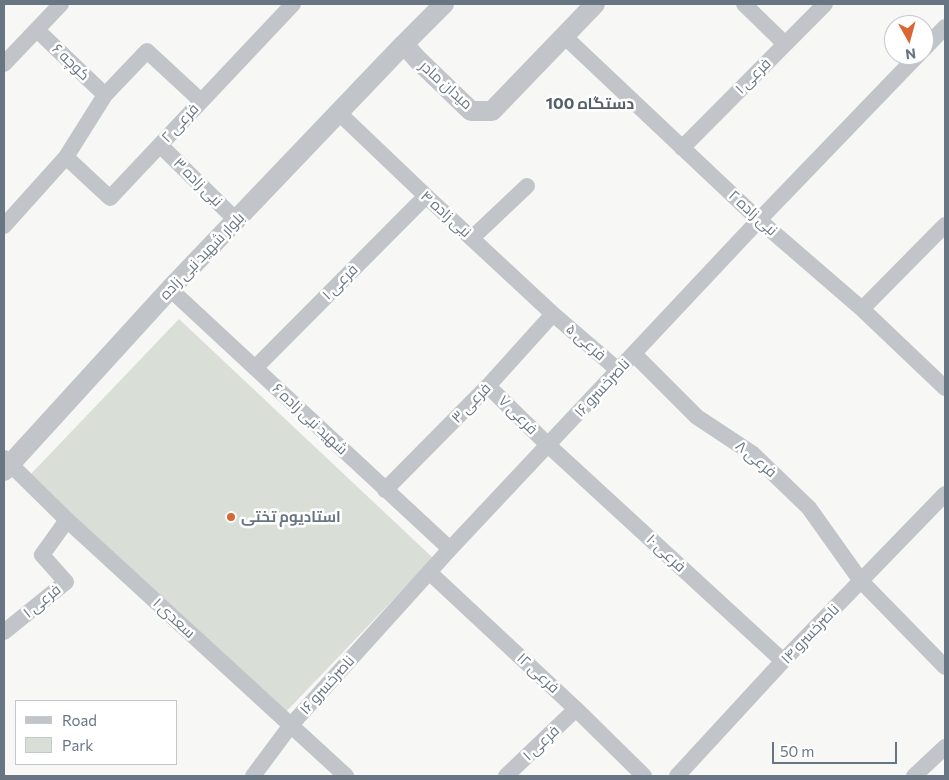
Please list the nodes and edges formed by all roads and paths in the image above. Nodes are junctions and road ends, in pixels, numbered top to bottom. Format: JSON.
{"nodes":[{"id":1,"x":61,"y":4,"type":"edge"},
{"id":2,"x":293,"y":4,"type":"edge"},
{"id":3,"x":444,"y":4,"type":"edge"},
{"id":4,"x":595,"y":4,"type":"edge"},
{"id":5,"x":744,"y":4,"type":"edge"},
{"id":6,"x":825,"y":4,"type":"edge"},
{"id":7,"x":945,"y":27,"type":"edge"},
{"id":8,"x":37,"y":30,"type":"junction"},
{"id":9,"x":564,"y":36,"type":"junction"},
{"id":10,"x":934,"y":39,"type":"edge"},
{"id":11,"x":404,"y":44,"type":"junction"},
{"id":12,"x":785,"y":44,"type":"junction"},
{"id":13,"x":7,"y":55,"type":"edge"},
{"id":14,"x":908,"y":65,"type":"edge"},
{"id":15,"x":105,"y":95,"type":"junction"},
{"id":16,"x":201,"y":101,"type":"junction"},
{"id":17,"x":339,"y":113,"type":"junction"},
{"id":18,"x":160,"y":144,"type":"junction"},
{"id":19,"x":682,"y":148,"type":"junction"},
{"id":20,"x":66,"y":157,"type":"junction"},
{"id":21,"x":527,"y":186,"type":"dead end"},
{"id":22,"x":426,"y":196,"type":"junction"},
{"id":23,"x":236,"y":220,"type":"junction"},
{"id":24,"x":759,"y":220,"type":"junction"},
{"id":25,"x":945,"y":225,"type":"edge"},
{"id":26,"x":4,"y":226,"type":"edge"},
{"id":27,"x":472,"y":238,"type":"junction"},
{"id":28,"x":170,"y":289,"type":"junction"},
{"id":29,"x":862,"y":309,"type":"junction"},
{"id":30,"x":553,"y":314,"type":"junction"},
{"id":31,"x":634,"y":354,"type":"junction"},
{"id":32,"x":255,"y":368,"type":"junction"},
{"id":33,"x":618,"y":370,"type":"junction"},
{"id":34,"x":488,"y":386,"type":"junction"},
{"id":35,"x":945,"y":388,"type":"edge"},
{"id":36,"x":548,"y":445,"type":"junction"},
{"id":37,"x":6,"y":464,"type":"edge"},
{"id":38,"x":386,"y":490,"type":"junction"},
{"id":39,"x":945,"y":494,"type":"edge"},
{"id":40,"x":67,"y":520,"type":"junction"},
{"id":41,"x":450,"y":549,"type":"junction"},
{"id":42,"x":429,"y":572,"type":"junction"},
{"id":43,"x":861,"y":581,"type":"junction"},
{"id":44,"x":4,"y":632,"type":"edge"},
{"id":45,"x":783,"y":661,"type":"junction"},
{"id":46,"x":945,"y":667,"type":"edge"},
{"id":47,"x":576,"y":709,"type":"junction"},
{"id":48,"x":291,"y":725,"type":"junction"},
{"id":49,"x":945,"y":747,"type":"edge"},
{"id":50,"x":253,"y":776,"type":"edge"},
{"id":51,"x":346,"y":776,"type":"edge"},
{"id":52,"x":506,"y":776,"type":"edge"},
{"id":53,"x":644,"y":776,"type":"edge"},
{"id":54,"x":677,"y":776,"type":"edge"},
{"id":55,"x":914,"y":776,"type":"edge"}],
"edges":[{"from":1,"to":8,"type":"street"},
{"from":2,"to":16,"type":"street","name":"فرعی ۲"},
{"from":3,"to":11,"type":"street"},
{"from":4,"to":9,"type":"street","name":"میدان مادر"},
{"from":5,"to":12,"type":"street"},
{"from":6,"to":12,"type":"street","name":"فرعی ۱"},
{"from":7,"to":10,"type":"street"},
{"from":8,"to":13,"type":"street"},
{"from":8,"to":15,"type":"street","name":"کوچه ۶"},
{"from":9,"to":11,"type":"street","name":"میدان مادر"},
{"from":9,"to":19,"type":"street","name":"نبی زاده ۲"},
{"from":11,"to":17,"type":"street","name":"بلوار شهید نبی زاده"},
{"from":12,"to":19,"type":"street","name":"فرعی ۱"},
{"from":14,"to":24,"type":"street","name":"ناصرخسرو ۱۶"},
{"from":15,"to":16,"type":"street"},
{"from":15,"to":20,"type":"street"},
{"from":16,"to":18,"type":"street","name":"فرعی ۲"},
{"from":17,"to":22,"type":"street","name":"نبی زاده ۴"},
{"from":17,"to":23,"type":"street","name":"بلوار شهید نبی زاده"},
{"from":18,"to":20,"type":"street","name":"فرعی ۲"},
{"from":18,"to":23,"type":"street","name":"نبی زاده ۳"},
{"from":19,"to":24,"type":"street","name":"نبی زاده ۲"},
{"from":20,"to":26,"type":"street"},
{"from":21,"to":27,"type":"street"},
{"from":22,"to":27,"type":"street","name":"نبی زاده ۴"},
{"from":22,"to":32,"type":"street","name":"فرعی ۱"},
{"from":23,"to":28,"type":"street","name":"بلوار شهید نبی زاده"},
{"from":24,"to":29,"type":"street","name":"نبی زاده ۲"},
{"from":24,"to":31,"type":"street","name":"ناصرخسرو ۱۶"},
{"from":25,"to":29,"type":"street"},
{"from":27,"to":30,"type":"street","name":"نبی زاده ۴"},
{"from":28,"to":32,"type":"street","name":"شهید نبی زاده ۶"},
{"from":28,"to":37,"type":"street","name":"بلوار شهید نبی زاده"},
{"from":29,"to":35,"type":"street","name":"نبی زاده ۲"},
{"from":30,"to":33,"type":"street","name":"فرعی ۵"},
{"from":30,"to":34,"type":"street","name":"فرعی ۳"},
{"from":31,"to":33,"type":"street","name":"ناصرخسرو ۱۶"},
{"from":31,"to":43,"type":"street","name":"فرعی ۸"},
{"from":32,"to":38,"type":"street","name":"شهید نبی زاده ۶"},
{"from":33,"to":36,"type":"street","name":"ناصرخسرو ۱۶"},
{"from":34,"to":36,"type":"street","name":"فرعی ۷"},
{"from":34,"to":38,"type":"street","name":"فرعی ۳"},
{"from":36,"to":41,"type":"street","name":"ناصرخسرو ۱۶"},
{"from":36,"to":45,"type":"street","name":"فرعی ۱۰"},
{"from":37,"to":40,"type":"street","name":"سعدی ۱"},
{"from":38,"to":41,"type":"street","name":"شهید نبی زاده ۶"},
{"from":39,"to":43,"type":"street","name":"ناصرخسرو ۱۴"},
{"from":40,"to":44,"type":"street","name":"فرعی ۱"},
{"from":40,"to":48,"type":"street","name":"سعدی ۱"},
{"from":41,"to":42,"type":"street","name":"ناصرخسرو ۱۶"},
{"from":42,"to":47,"type":"street","name":"فرعی ۱۲"},
{"from":42,"to":48,"type":"street","name":"ناصرخسرو ۱۶"},
{"from":43,"to":45,"type":"street","name":"ناصرخسرو ۱۴"},
{"from":43,"to":46,"type":"street","name":"فرعی ۸"},
{"from":45,"to":54,"type":"street","name":"ناصرخسرو ۱۴"},
{"from":47,"to":52,"type":"street","name":"فرعی ۱"},
{"from":47,"to":53,"type":"street","name":"فرعی ۱۲"},
{"from":48,"to":50,"type":"street","name":"ناصرخسرو ۱۶"},
{"from":48,"to":51,"type":"street","name":"سعدی ۱"},
{"from":49,"to":55,"type":"street"}]}
